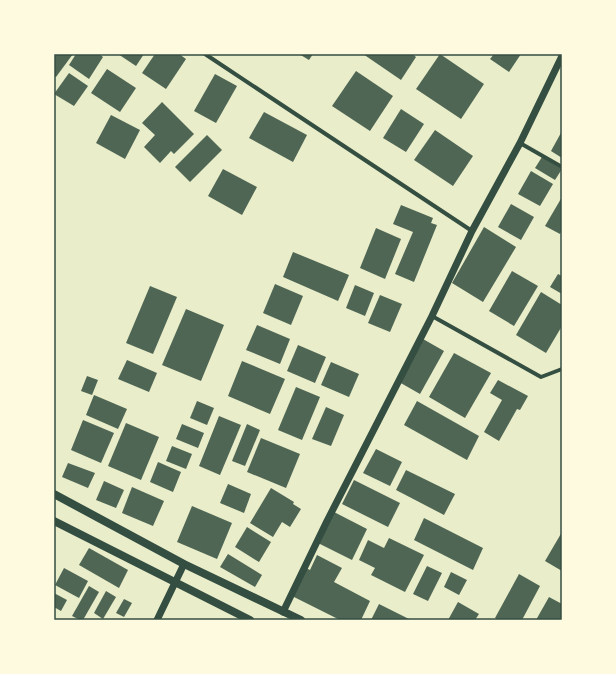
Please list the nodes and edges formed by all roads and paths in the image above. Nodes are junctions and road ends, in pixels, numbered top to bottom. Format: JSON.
{"nodes":[{"id":1,"x":205,"y":54,"type":"edge"},
{"id":2,"x":562,"y":56,"type":"edge"},
{"id":3,"x":520,"y":143,"type":"junction"},
{"id":4,"x":562,"y":167,"type":"edge"},
{"id":5,"x":472,"y":231,"type":"junction"},
{"id":6,"x":432,"y":316,"type":"junction"},
{"id":7,"x":562,"y":369,"type":"edge"},
{"id":8,"x":54,"y":494,"type":"edge"},
{"id":9,"x":54,"y":521,"type":"edge"},
{"id":10,"x":184,"y":564,"type":"junction"},
{"id":11,"x":175,"y":583,"type":"junction"},
{"id":12,"x":283,"y":612,"type":"junction"},
{"id":13,"x":157,"y":620,"type":"edge"},
{"id":14,"x":250,"y":620,"type":"edge"},
{"id":15,"x":301,"y":620,"type":"edge"}],
"edges":[{"from":1,"to":5,"type":"street"},
{"from":2,"to":3,"type":"street"},
{"from":3,"to":4,"type":"street"},
{"from":3,"to":5,"type":"street"},
{"from":5,"to":6,"type":"street"},
{"from":6,"to":7,"type":"street"},
{"from":6,"to":12,"type":"street"},
{"from":8,"to":10,"type":"main road"},
{"from":9,"to":11,"type":"main road"},
{"from":10,"to":11,"type":"street"},
{"from":10,"to":12,"type":"main road"},
{"from":11,"to":13,"type":"street"},
{"from":11,"to":14,"type":"main road"},
{"from":12,"to":15,"type":"main road"}]}
